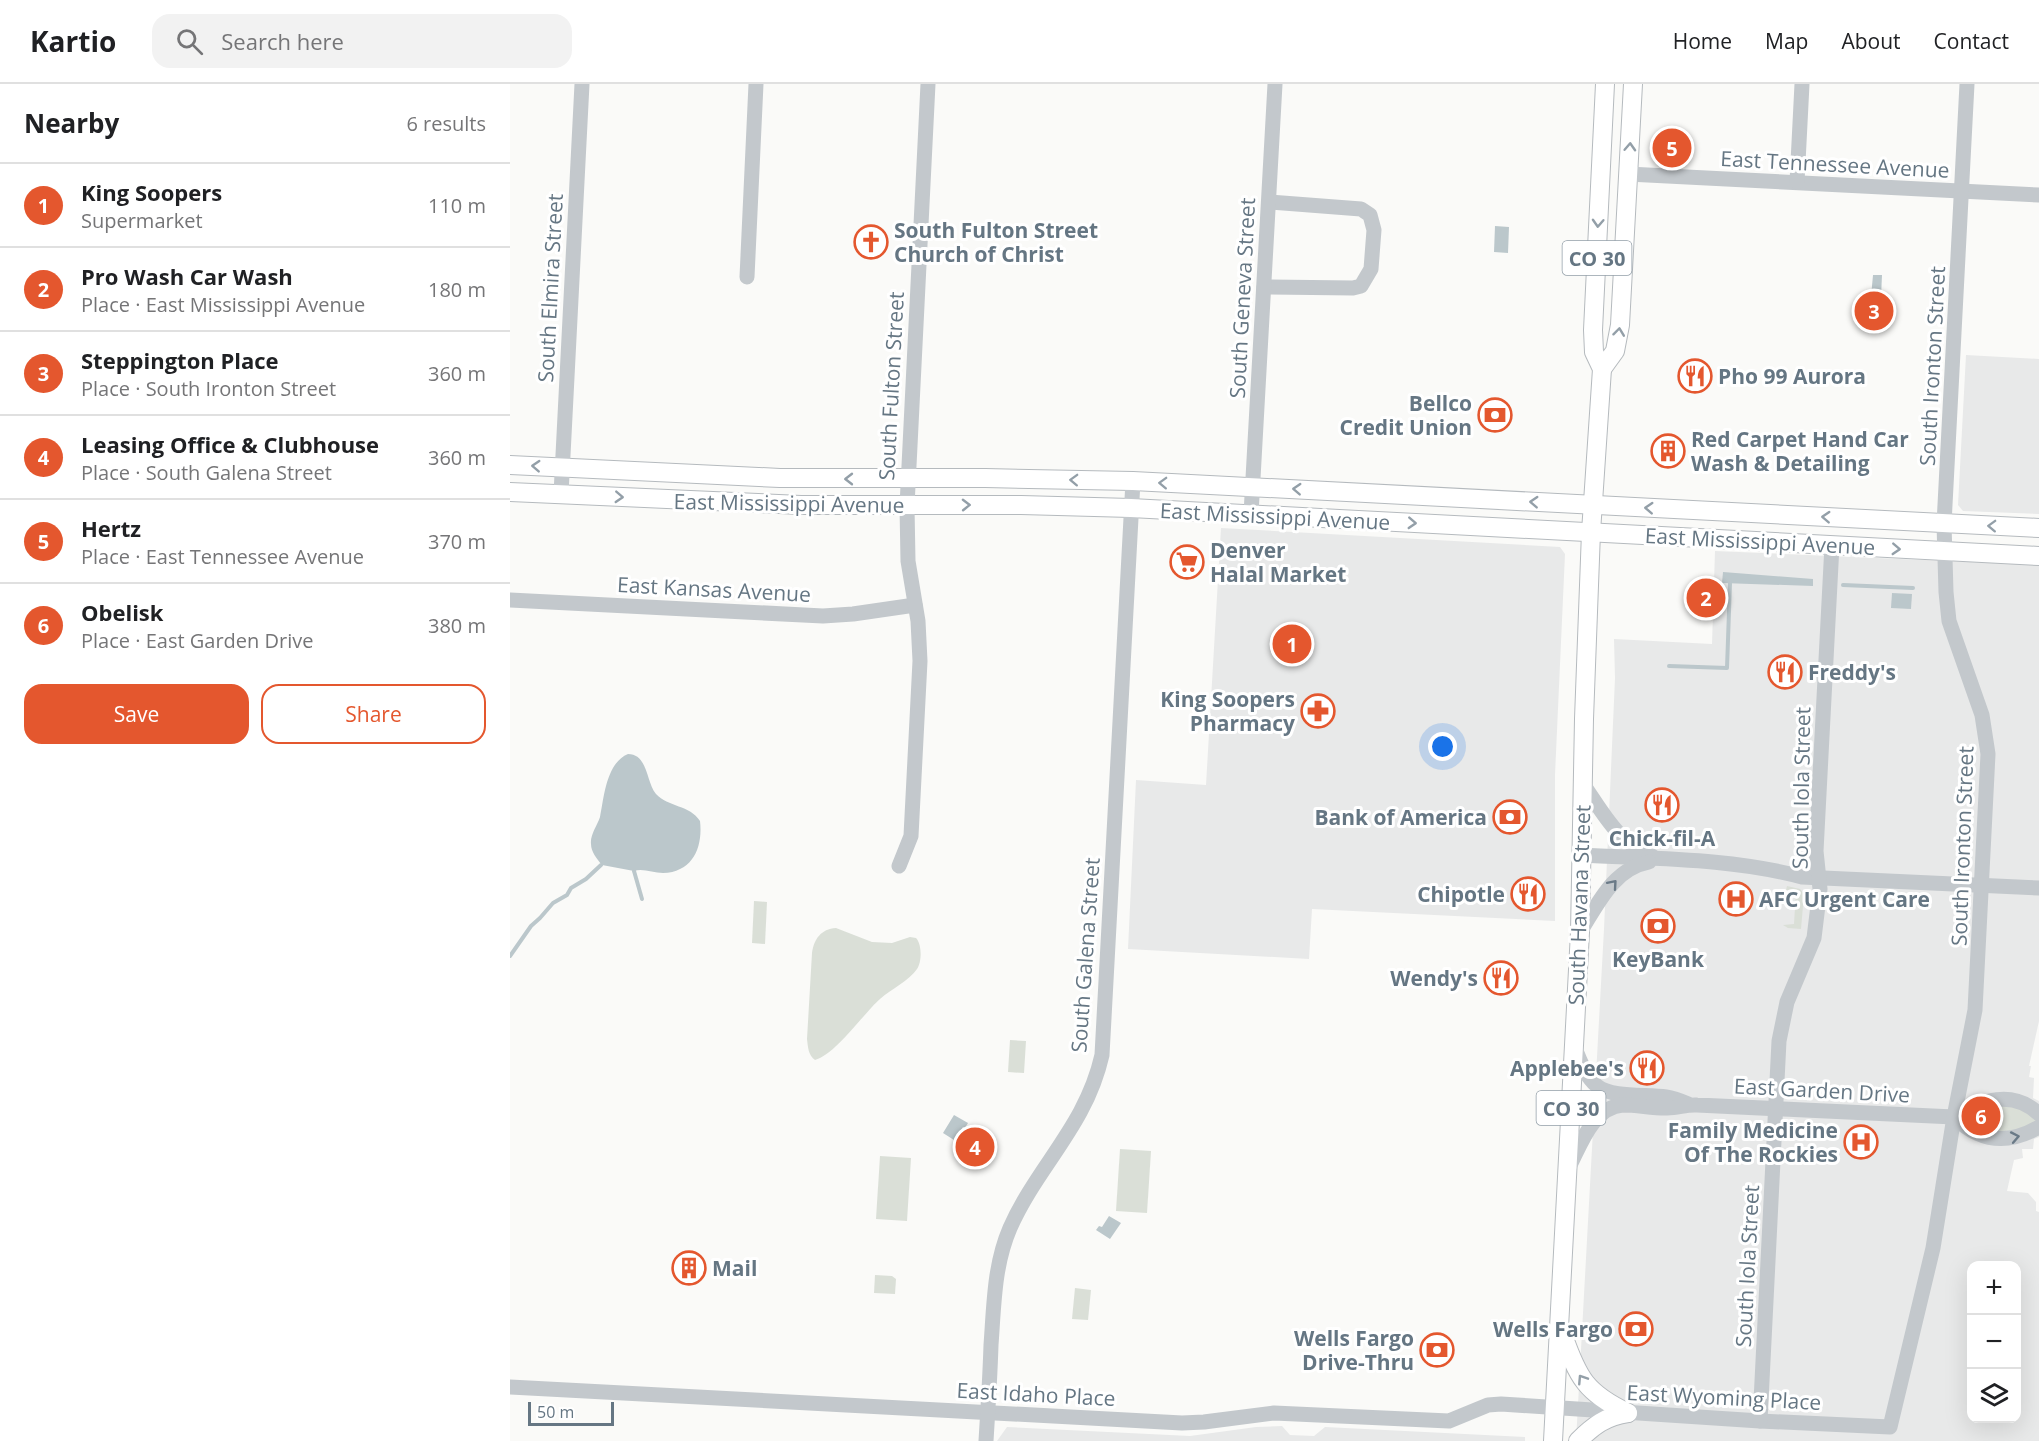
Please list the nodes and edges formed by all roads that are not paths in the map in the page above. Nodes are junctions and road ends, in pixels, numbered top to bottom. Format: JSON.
{"nodes":[{"id":1,"x":582,"y":84,"type":"edge"},
{"id":2,"x":756,"y":84,"type":"edge"},
{"id":3,"x":928,"y":84,"type":"edge"},
{"id":4,"x":1275,"y":84,"type":"edge"},
{"id":5,"x":1605,"y":84,"type":"edge"},
{"id":6,"x":1633,"y":84,"type":"edge"},
{"id":7,"x":1802,"y":84,"type":"edge"},
{"id":8,"x":1968,"y":84,"type":"edge"},
{"id":9,"x":1602,"y":144,"type":"junction"},
{"id":10,"x":1628,"y":174,"type":"junction"},
{"id":11,"x":1797,"y":182,"type":"junction"},
{"id":12,"x":1600,"y":188,"type":"junction"},
{"id":13,"x":1962,"y":191,"type":"junction"},
{"id":14,"x":2039,"y":195,"type":"edge"},
{"id":15,"x":1269,"y":201,"type":"junction"},
{"id":16,"x":1626,"y":226,"type":"junction"},
{"id":17,"x":747,"y":277,"type":"dead end"},
{"id":18,"x":1264,"y":287,"type":"junction"},
{"id":19,"x":1602,"y":369,"type":"junction"},
{"id":20,"x":510,"y":465,"type":"edge"},
{"id":21,"x":562,"y":467,"type":"junction"},
{"id":22,"x":908,"y":479,"type":"junction"},
{"id":23,"x":1133,"y":481,"type":"junction"},
{"id":24,"x":1252,"y":487,"type":"junction"},
{"id":25,"x":510,"y":492,"type":"edge"},
{"id":26,"x":561,"y":495,"type":"junction"},
{"id":27,"x":1593,"y":505,"type":"junction"},
{"id":28,"x":907,"y":506,"type":"junction"},
{"id":29,"x":1131,"y":508,"type":"junction"},
{"id":30,"x":1251,"y":514,"type":"junction"},
{"id":31,"x":1944,"y":524,"type":"junction"},
{"id":32,"x":2039,"y":528,"type":"edge"},
{"id":33,"x":1592,"y":532,"type":"junction"},
{"id":34,"x":1832,"y":545,"type":"junction"},
{"id":35,"x":1946,"y":552,"type":"junction"},
{"id":36,"x":2039,"y":556,"type":"edge"},
{"id":37,"x":510,"y":600,"type":"edge"},
{"id":38,"x":915,"y":605,"type":"junction"},
{"id":39,"x":1583,"y":784,"type":"junction"},
{"id":40,"x":1582,"y":855,"type":"junction"},
{"id":41,"x":1664,"y":860,"type":"junction"},
{"id":42,"x":899,"y":866,"type":"dead end"},
{"id":43,"x":1819,"y":878,"type":"junction"},
{"id":44,"x":1983,"y":885,"type":"junction"},
{"id":45,"x":2039,"y":888,"type":"edge"},
{"id":46,"x":1580,"y":932,"type":"junction"},
{"id":47,"x":1574,"y":1046,"type":"junction"},
{"id":48,"x":1688,"y":1104,"type":"junction"},
{"id":49,"x":1776,"y":1108,"type":"junction"},
{"id":50,"x":2039,"y":1114,"type":"edge"},
{"id":51,"x":1954,"y":1117,"type":"junction"},
{"id":52,"x":2039,"y":1127,"type":"edge"},
{"id":53,"x":1568,"y":1169,"type":"junction"},
{"id":54,"x":1560,"y":1326,"type":"junction"},
{"id":55,"x":510,"y":1387,"type":"edge"},
{"id":56,"x":1555,"y":1407,"type":"junction"},
{"id":57,"x":988,"y":1413,"type":"junction"},
{"id":58,"x":1628,"y":1413,"type":"junction"},
{"id":59,"x":1760,"y":1421,"type":"junction"},
{"id":60,"x":1890,"y":1427,"type":"joint"},
{"id":61,"x":986,"y":1441,"type":"edge"},
{"id":62,"x":1553,"y":1441,"type":"edge"},
{"id":63,"x":1578,"y":1441,"type":"edge"}],
"edges":[{"from":1,"to":21,"type":"street","name":"South Elmira Street"},
{"from":2,"to":17,"type":"street"},
{"from":3,"to":22,"type":"street","name":"South Fulton Street"},
{"from":4,"to":15,"type":"street","name":"South Geneva Street"},
{"from":5,"to":9,"type":"main road","name":"South Havana Street","number":"CO 30"},
{"from":10,"to":6,"type":"main road","name":"South Havana Street","number":"CO 30","one_way":true},
{"from":7,"to":11,"type":"street"},
{"from":8,"to":13,"type":"street","name":"South Ironton Street"},
{"from":9,"to":10,"type":"main road"},
{"from":9,"to":12,"type":"main road","name":"South Havana Street","number":"CO 30"},
{"from":10,"to":11,"type":"street","name":"East Tennessee Avenue"},
{"from":10,"to":16,"type":"main road","name":"South Havana Street","number":"CO 30"},
{"from":11,"to":13,"type":"street","name":"East Tennessee Avenue"},
{"from":12,"to":16,"type":"main road"},
{"from":12,"to":19,"type":"main road","name":"South Havana Street","number":"CO 30","one_way":true},
{"from":13,"to":14,"type":"street","name":"East Tennessee Avenue"},
{"from":13,"to":31,"type":"street","name":"South Ironton Street"},
{"from":15,"to":18,"type":"street","name":"South Geneva Street"},
{"from":15,"to":18,"type":"street"},
{"from":19,"to":16,"type":"main road","name":"South Havana Street","number":"CO 30","one_way":true},
{"from":18,"to":24,"type":"street","name":"South Geneva Street"},
{"from":19,"to":27,"type":"main road","name":"South Havana Street","number":"CO 30"},
{"from":21,"to":20,"type":"main road","name":"East Mississippi Avenue","one_way":true},
{"from":22,"to":21,"type":"main road","name":"East Mississippi Avenue","one_way":true},
{"from":21,"to":26,"type":"street","name":"South Elmira Street"},
{"from":23,"to":22,"type":"main road","name":"East Mississippi Avenue","one_way":true},
{"from":22,"to":28,"type":"street","name":"South Fulton Street"},
{"from":24,"to":23,"type":"main road","name":"East Mississippi Avenue","one_way":true},
{"from":23,"to":29,"type":"street","name":"South Galena Street"},
{"from":27,"to":24,"type":"main road","name":"East Mississippi Avenue","one_way":true},
{"from":24,"to":30,"type":"street","name":"South Geneva Street"},
{"from":25,"to":26,"type":"main road","name":"East Mississippi Avenue"},
{"from":26,"to":28,"type":"main road","name":"East Mississippi Avenue","one_way":true},
{"from":31,"to":27,"type":"main road","name":"East Mississippi Avenue","one_way":true},
{"from":27,"to":33,"type":"main road","name":"South Havana Street","number":"CO 30"},
{"from":28,"to":29,"type":"main road","name":"East Mississippi Avenue","one_way":true},
{"from":28,"to":38,"type":"street","name":"South Fulton Street"},
{"from":29,"to":30,"type":"main road","name":"East Mississippi Avenue"},
{"from":29,"to":57,"type":"street","name":"South Galena Street"},
{"from":30,"to":33,"type":"main road","name":"East Mississippi Avenue","one_way":true},
{"from":32,"to":31,"type":"main road","name":"East Mississippi Avenue","one_way":true},
{"from":31,"to":35,"type":"street","name":"South Ironton Street"},
{"from":33,"to":34,"type":"main road","name":"East Mississippi Avenue"},
{"from":33,"to":39,"type":"main road","name":"South Havana Street","number":"CO 30"},
{"from":34,"to":35,"type":"main road","name":"East Mississippi Avenue","one_way":true},
{"from":34,"to":43,"type":"street","name":"South Iola Street"},
{"from":35,"to":36,"type":"main road","name":"East Mississippi Avenue"},
{"from":35,"to":44,"type":"street","name":"South Ironton Street"},
{"from":37,"to":38,"type":"street","name":"East Kansas Avenue"},
{"from":38,"to":42,"type":"street","name":"South Fulton Street"},
{"from":39,"to":40,"type":"main road","name":"South Havana Street","number":"CO 30"},
{"from":39,"to":41,"type":"street"},
{"from":40,"to":41,"type":"street"},
{"from":40,"to":46,"type":"main road","name":"South Havana Street","number":"CO 30"},
{"from":41,"to":43,"type":"street"},
{"from":46,"to":41,"type":"street","one_way":true},
{"from":43,"to":44,"type":"street"},
{"from":43,"to":49,"type":"street","name":"South Iola Street"},
{"from":44,"to":45,"type":"street"},
{"from":44,"to":51,"type":"street","name":"South Ironton Street"},
{"from":46,"to":47,"type":"main road","name":"South Havana Street","number":"CO 30"},
{"from":47,"to":48,"type":"street","name":"East Garden Drive"},
{"from":47,"to":53,"type":"main road","name":"South Havana Street","number":"CO 30"},
{"from":48,"to":49,"type":"street","name":"East Garden Drive"},
{"from":48,"to":53,"type":"street","name":"East Garden Drive"},
{"from":49,"to":51,"type":"street","name":"East Garden Drive"},
{"from":49,"to":59,"type":"street","name":"South Iola Street"},
{"from":50,"to":51,"type":"street"},
{"from":51,"to":52,"type":"street","one_way":true},
{"from":51,"to":60,"type":"street","name":"South Ironton Street"},
{"from":53,"to":54,"type":"main road","name":"South Havana Street","number":"CO 30"},
{"from":54,"to":56,"type":"main road","name":"South Havana Street","number":"CO 30"},
{"from":58,"to":54,"type":"main road","one_way":true},
{"from":55,"to":57,"type":"street","name":"East Idaho Place"},
{"from":56,"to":57,"type":"street","name":"East Idaho Place"},
{"from":56,"to":58,"type":"street","name":"East Wyoming Place"},
{"from":56,"to":62,"type":"main road","name":"South Havana Street","number":"CO 30"},
{"from":57,"to":61,"type":"street","name":"South Galena Street"},
{"from":58,"to":59,"type":"street","name":"East Wyoming Place"},
{"from":58,"to":63,"type":"main road"},
{"from":59,"to":60,"type":"street","name":"East Wyoming Place"}]}
